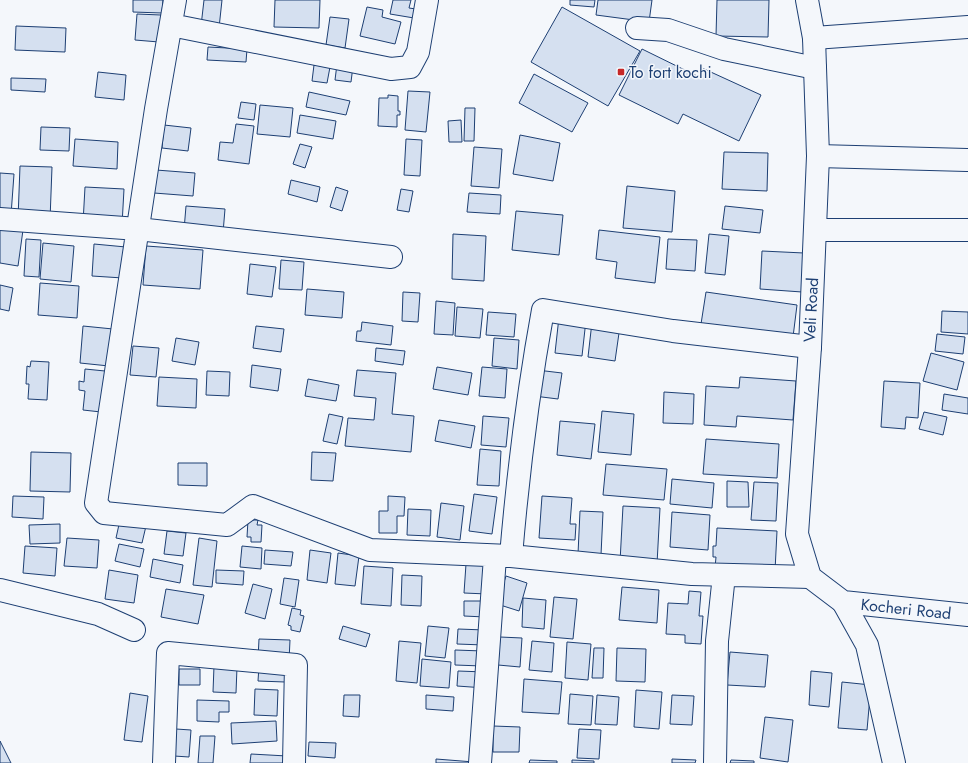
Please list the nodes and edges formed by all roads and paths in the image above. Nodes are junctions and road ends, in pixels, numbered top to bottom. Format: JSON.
{"nodes":[{"id":1,"x":175,"y":0,"type":"edge"},
{"id":2,"x":427,"y":0,"type":"edge"},
{"id":3,"x":807,"y":0,"type":"edge"},
{"id":4,"x":171,"y":25,"type":"junction"},
{"id":5,"x":968,"y":27,"type":"edge"},
{"id":6,"x":637,"y":28,"type":"dead end"},
{"id":7,"x":814,"y":38,"type":"junction"},
{"id":8,"x":815,"y":68,"type":"junction"},
{"id":9,"x":818,"y":156,"type":"junction"},
{"id":10,"x":966,"y":160,"type":"dead end"},
{"id":11,"x":0,"y":219,"type":"edge"},
{"id":12,"x":138,"y":229,"type":"junction"},
{"id":13,"x":815,"y":230,"type":"junction"},
{"id":14,"x":968,"y":230,"type":"edge"},
{"id":15,"x":391,"y":257,"type":"dead end"},
{"id":16,"x":810,"y":347,"type":"junction"},
{"id":17,"x":503,"y":557,"type":"junction"},
{"id":18,"x":724,"y":575,"type":"junction"},
{"id":19,"x":810,"y":577,"type":"junction"},
{"id":20,"x":0,"y":590,"type":"edge"},
{"id":21,"x":843,"y":602,"type":"junction"},
{"id":22,"x":968,"y":614,"type":"edge"},
{"id":23,"x":134,"y":630,"type":"dead end"},
{"id":24,"x":164,"y":763,"type":"edge"},
{"id":25,"x":294,"y":763,"type":"edge"},
{"id":26,"x":480,"y":763,"type":"edge"},
{"id":27,"x":715,"y":763,"type":"edge"},
{"id":28,"x":894,"y":763,"type":"edge"}],
"edges":[{"from":1,"to":4,"type":"street"},
{"from":2,"to":4,"type":"street"},
{"from":3,"to":7,"type":"street","name":"Veli Road"},
{"from":4,"to":12,"type":"street"},
{"from":5,"to":7,"type":"street"},
{"from":6,"to":8,"type":"street"},
{"from":7,"to":8,"type":"street","name":"Veli Road"},
{"from":8,"to":9,"type":"street","name":"Veli Road"},
{"from":9,"to":10,"type":"street"},
{"from":9,"to":13,"type":"street","name":"Veli Road"},
{"from":11,"to":12,"type":"street"},
{"from":12,"to":15,"type":"street"},
{"from":12,"to":17,"type":"street"},
{"from":13,"to":14,"type":"street"},
{"from":13,"to":16,"type":"street","name":"Veli Road"},
{"from":16,"to":17,"type":"street"},
{"from":16,"to":19,"type":"street","name":"Veli Road"},
{"from":17,"to":18,"type":"street"},
{"from":17,"to":26,"type":"street"},
{"from":18,"to":19,"type":"street"},
{"from":18,"to":27,"type":"street"},
{"from":19,"to":21,"type":"street"},
{"from":20,"to":23,"type":"street"},
{"from":21,"to":22,"type":"street","name":"Kocheri Road"},
{"from":21,"to":28,"type":"street"},
{"from":24,"to":25,"type":"street"}]}
